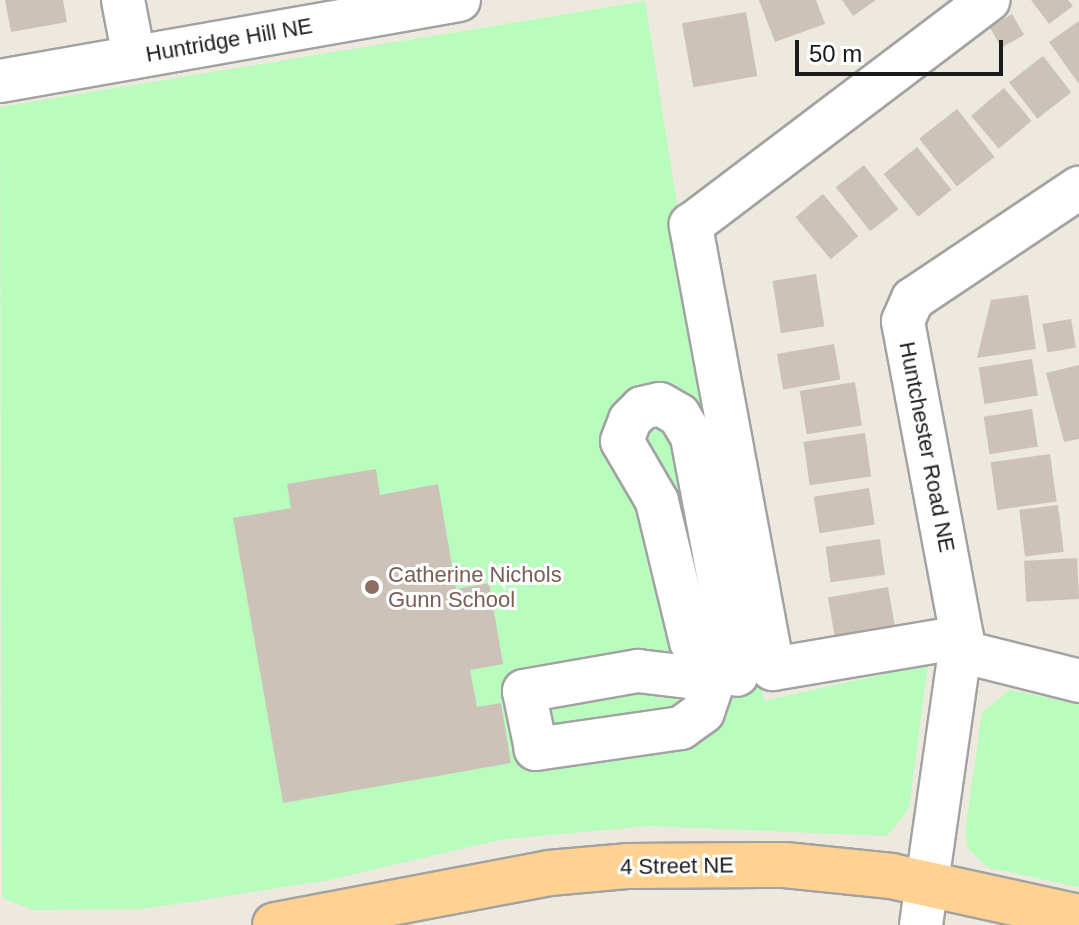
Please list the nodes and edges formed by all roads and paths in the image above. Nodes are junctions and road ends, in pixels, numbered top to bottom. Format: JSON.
{"nodes":[{"id":1,"x":123,"y":0,"type":"edge"},
{"id":2,"x":459,"y":0,"type":"edge"},
{"id":3,"x":988,"y":0,"type":"edge"},
{"id":4,"x":134,"y":57,"type":"junction"},
{"id":5,"x":0,"y":81,"type":"edge"},
{"id":6,"x":1078,"y":192,"type":"edge"},
{"id":7,"x":961,"y":644,"type":"junction"},
{"id":8,"x":725,"y":678,"type":"joint"},
{"id":9,"x":1079,"y":681,"type":"edge"},
{"id":10,"x":924,"y":906,"type":"edge"},
{"id":11,"x":1079,"y":917,"type":"edge"},
{"id":12,"x":275,"y":925,"type":"edge"}],
"edges":[{"from":1,"to":4,"type":"street"},
{"from":2,"to":4,"type":"street","name":"Huntridge Hill NE"},
{"from":3,"to":7,"type":"street"},
{"from":4,"to":5,"type":"street","name":"Huntridge Hill NE"},
{"from":6,"to":7,"type":"street","name":"Huntchester Road NE"},
{"from":7,"to":9,"type":"street"},
{"from":7,"to":10,"type":"street","name":"Huntchester Road NE"},
{"from":8,"to":8,"type":"street"},
{"from":10,"to":11,"type":"main road","name":"4 Street NE"},
{"from":10,"to":12,"type":"main road","name":"4 Street NE"}]}
